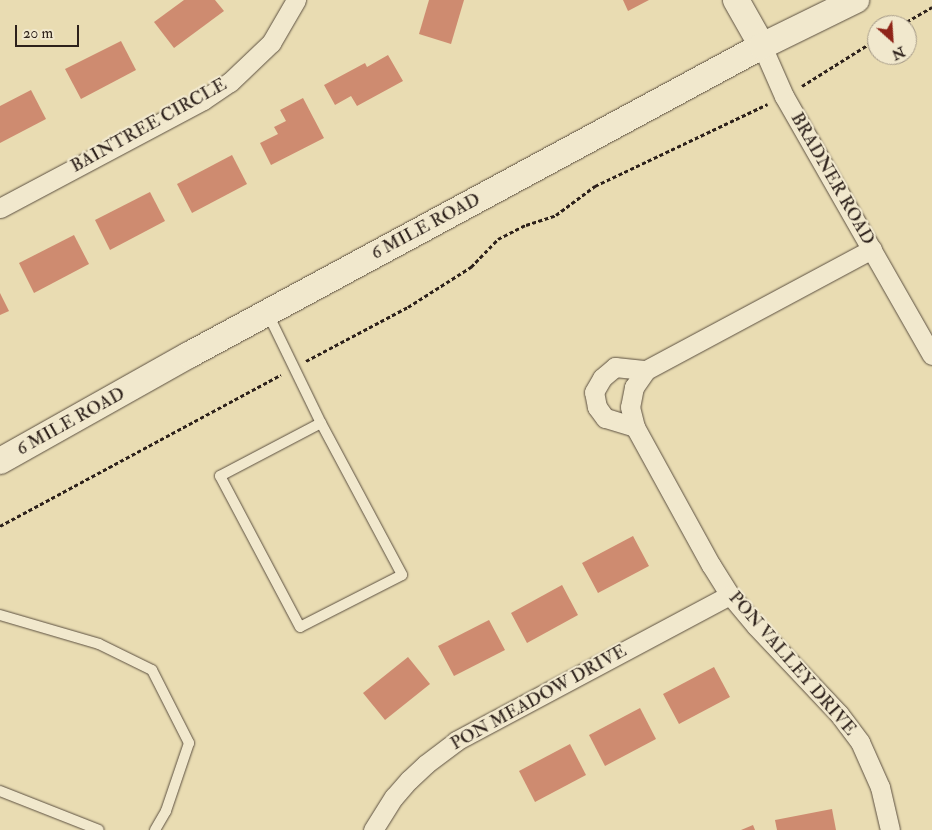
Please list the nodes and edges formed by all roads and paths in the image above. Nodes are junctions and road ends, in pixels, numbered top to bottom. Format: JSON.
{"nodes":[{"id":1,"x":296,"y":0,"type":"edge"},
{"id":2,"x":736,"y":0,"type":"edge"},
{"id":3,"x":856,"y":0,"type":"edge"},
{"id":4,"x":932,"y":8,"type":"edge"},
{"id":5,"x":917,"y":16,"type":"edge"},
{"id":6,"x":867,"y":45,"type":"edge"},
{"id":7,"x":762,"y":46,"type":"junction"},
{"id":8,"x":784,"y":96,"type":"junction"},
{"id":9,"x":0,"y":208,"type":"edge"},
{"id":10,"x":872,"y":249,"type":"junction"},
{"id":11,"x":267,"y":313,"type":"junction"},
{"id":12,"x":932,"y":355,"type":"edge"},
{"id":13,"x":293,"y":368,"type":"junction"},
{"id":14,"x":646,"y":370,"type":"junction"},
{"id":15,"x":321,"y":423,"type":"junction"},
{"id":16,"x":635,"y":427,"type":"junction"},
{"id":17,"x":0,"y":461,"type":"edge"},
{"id":18,"x":0,"y":526,"type":"edge"},
{"id":19,"x":730,"y":595,"type":"junction"},
{"id":20,"x":0,"y":615,"type":"edge"},
{"id":21,"x":0,"y":791,"type":"edge"},
{"id":22,"x":99,"y":830,"type":"edge"},
{"id":23,"x":155,"y":830,"type":"edge"},
{"id":24,"x":373,"y":830,"type":"edge"},
{"id":25,"x":890,"y":830,"type":"edge"}],
"edges":[{"from":1,"to":9,"type":"street","name":"BAINTREE CIRCLE"},
{"from":2,"to":7,"type":"street","name":"BRADNER ROAD"},
{"from":3,"to":7,"type":"street","name":"6 MILE ROAD"},
{"from":4,"to":5,"type":"path"},
{"from":6,"to":8,"type":"path"},
{"from":7,"to":8,"type":"street","name":"BRADNER ROAD"},
{"from":7,"to":11,"type":"street","name":"6 MILE ROAD"},
{"from":8,"to":10,"type":"street","name":"BRADNER ROAD"},
{"from":8,"to":13,"type":"path"},
{"from":10,"to":12,"type":"street","name":"BRADNER ROAD"},
{"from":10,"to":14,"type":"street","name":"PON VALLEY DRIVE"},
{"from":11,"to":13,"type":"lane"},
{"from":11,"to":17,"type":"street","name":"6 MILE ROAD"},
{"from":13,"to":15,"type":"lane"},
{"from":13,"to":18,"type":"path"},
{"from":14,"to":16,"type":"street","name":"PON VALLEY DRIVE"},
{"from":14,"to":16,"type":"street"},
{"from":15,"to":15,"type":"lane"},
{"from":16,"to":19,"type":"street","name":"PON VALLEY DRIVE"},
{"from":19,"to":24,"type":"street","name":"PON MEADOW DRIVE"},
{"from":19,"to":25,"type":"street","name":"PON VALLEY DRIVE"},
{"from":20,"to":23,"type":"lane"},
{"from":21,"to":22,"type":"lane"}]}
